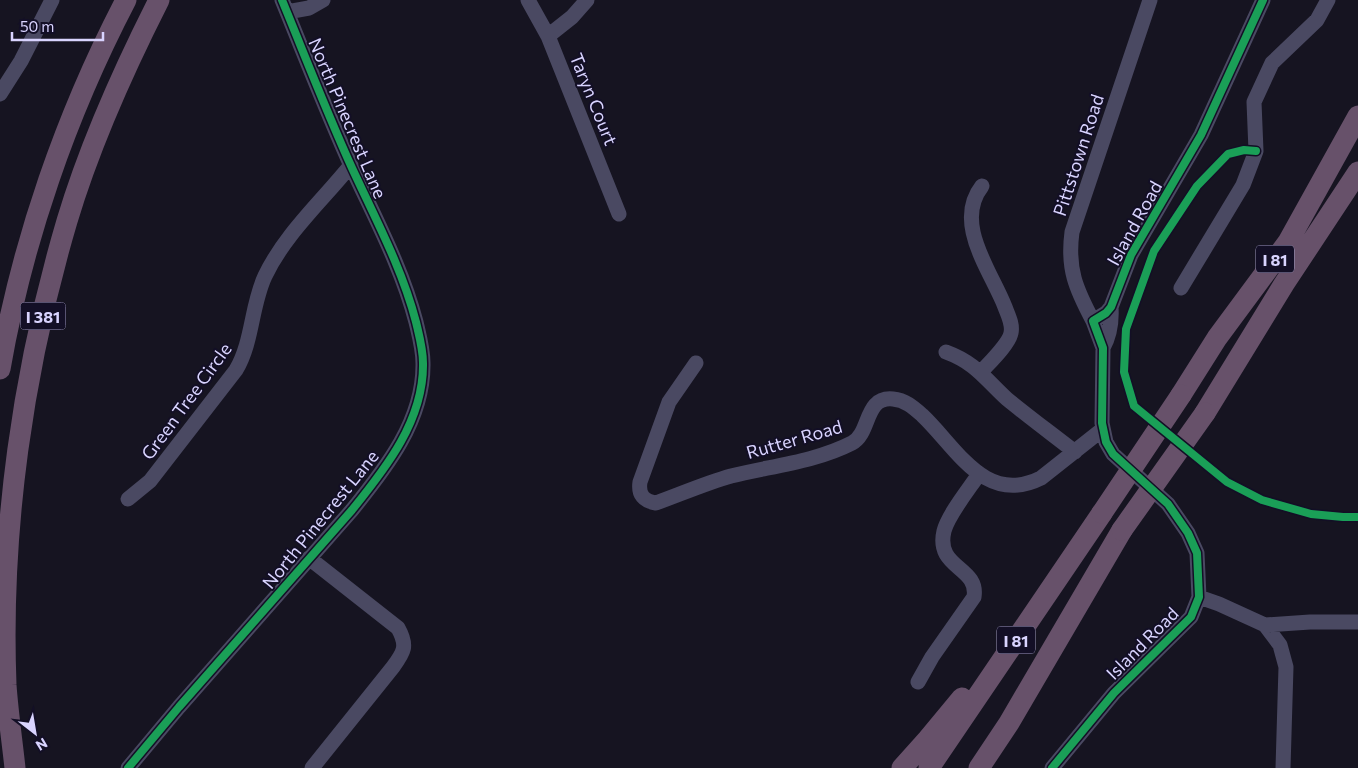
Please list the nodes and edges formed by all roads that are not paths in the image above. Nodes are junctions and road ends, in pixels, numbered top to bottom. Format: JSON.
{"nodes":[{"id":1,"x":52,"y":0,"type":"edge"},
{"id":2,"x":126,"y":0,"type":"edge"},
{"id":3,"x":159,"y":0,"type":"edge"},
{"id":4,"x":323,"y":0,"type":"edge"},
{"id":5,"x":528,"y":0,"type":"edge"},
{"id":6,"x":587,"y":0,"type":"edge"},
{"id":7,"x":1150,"y":0,"type":"edge"},
{"id":8,"x":1263,"y":0,"type":"edge"},
{"id":9,"x":1328,"y":0,"type":"edge"},
{"id":10,"x":285,"y":6,"type":"edge"},
{"id":11,"x":548,"y":36,"type":"junction"},
{"id":12,"x":0,"y":94,"type":"edge"},
{"id":13,"x":1358,"y":116,"type":"edge"},
{"id":14,"x":351,"y":165,"type":"junction"},
{"id":15,"x":1358,"y":172,"type":"edge"},
{"id":16,"x":982,"y":186,"type":"dead end"},
{"id":17,"x":619,"y":214,"type":"dead end"},
{"id":18,"x":1181,"y":288,"type":"dead end"},
{"id":19,"x":1111,"y":307,"type":"junction"},
{"id":20,"x":1093,"y":321,"type":"junction"},
{"id":21,"x":1103,"y":348,"type":"junction"},
{"id":22,"x":946,"y":352,"type":"dead end"},
{"id":23,"x":696,"y":363,"type":"dead end"},
{"id":24,"x":0,"y":369,"type":"edge"},
{"id":25,"x":981,"y":372,"type":"junction"},
{"id":26,"x":1103,"y":429,"type":"junction"},
{"id":27,"x":1075,"y":452,"type":"junction"},
{"id":28,"x":979,"y":474,"type":"junction"},
{"id":29,"x":128,"y":499,"type":"dead end"},
{"id":30,"x":309,"y":558,"type":"junction"},
{"id":31,"x":1046,"y":595,"type":"junction"},
{"id":32,"x":1199,"y":597,"type":"junction"},
{"id":33,"x":1358,"y":622,"type":"edge"},
{"id":34,"x":1264,"y":625,"type":"junction"},
{"id":35,"x":918,"y":682,"type":"dead end"},
{"id":36,"x":15,"y":768,"type":"edge"},
{"id":37,"x":128,"y":768,"type":"edge"},
{"id":38,"x":312,"y":768,"type":"edge"},
{"id":39,"x":902,"y":768,"type":"edge"},
{"id":40,"x":929,"y":768,"type":"edge"},
{"id":41,"x":979,"y":768,"type":"edge"},
{"id":42,"x":1053,"y":768,"type":"edge"},
{"id":43,"x":1283,"y":768,"type":"edge"}],
"edges":[{"from":1,"to":12,"type":"street"},
{"from":2,"to":24,"type":"highway","number":"I 381"},
{"from":3,"to":36,"type":"highway","number":"I 381"},
{"from":4,"to":10,"type":"street"},
{"from":5,"to":11,"type":"street","name":"Taryn Court"},
{"from":6,"to":11,"type":"street"},
{"from":7,"to":20,"type":"street","name":"Pittstown Road"},
{"from":8,"to":19,"type":"street","name":"Island Road"},
{"from":9,"to":18,"type":"street"},
{"from":10,"to":14,"type":"street","name":"North Pinecrest Lane"},
{"from":11,"to":17,"type":"street","name":"Taryn Court"},
{"from":13,"to":31,"type":"highway","number":"I 81","bridge":true},
{"from":14,"to":29,"type":"street","name":"Green Tree Circle"},
{"from":14,"to":30,"type":"street","name":"North Pinecrest Lane"},
{"from":15,"to":41,"type":"highway","number":"I 81","bridge":true},
{"from":16,"to":25,"type":"street"},
{"from":19,"to":20,"type":"street"},
{"from":19,"to":21,"type":"street"},
{"from":20,"to":21,"type":"street","name":"Island Road"},
{"from":21,"to":26,"type":"street","name":"Island Road"},
{"from":22,"to":25,"type":"street"},
{"from":23,"to":28,"type":"street","name":"Rutter Road"},
{"from":25,"to":27,"type":"street"},
{"from":26,"to":27,"type":"street","name":"Rutter Road"},
{"from":26,"to":32,"type":"street","name":"Island Road"},
{"from":27,"to":28,"type":"street","name":"Rutter Road"},
{"from":28,"to":35,"type":"street"},
{"from":30,"to":37,"type":"street","name":"North Pinecrest Lane"},
{"from":30,"to":38,"type":"street"},
{"from":31,"to":39,"type":"highway"},
{"from":31,"to":40,"type":"highway","number":"I 81"},
{"from":32,"to":34,"type":"street"},
{"from":32,"to":42,"type":"street","name":"Island Road"},
{"from":33,"to":34,"type":"street"},
{"from":34,"to":43,"type":"street"}]}
